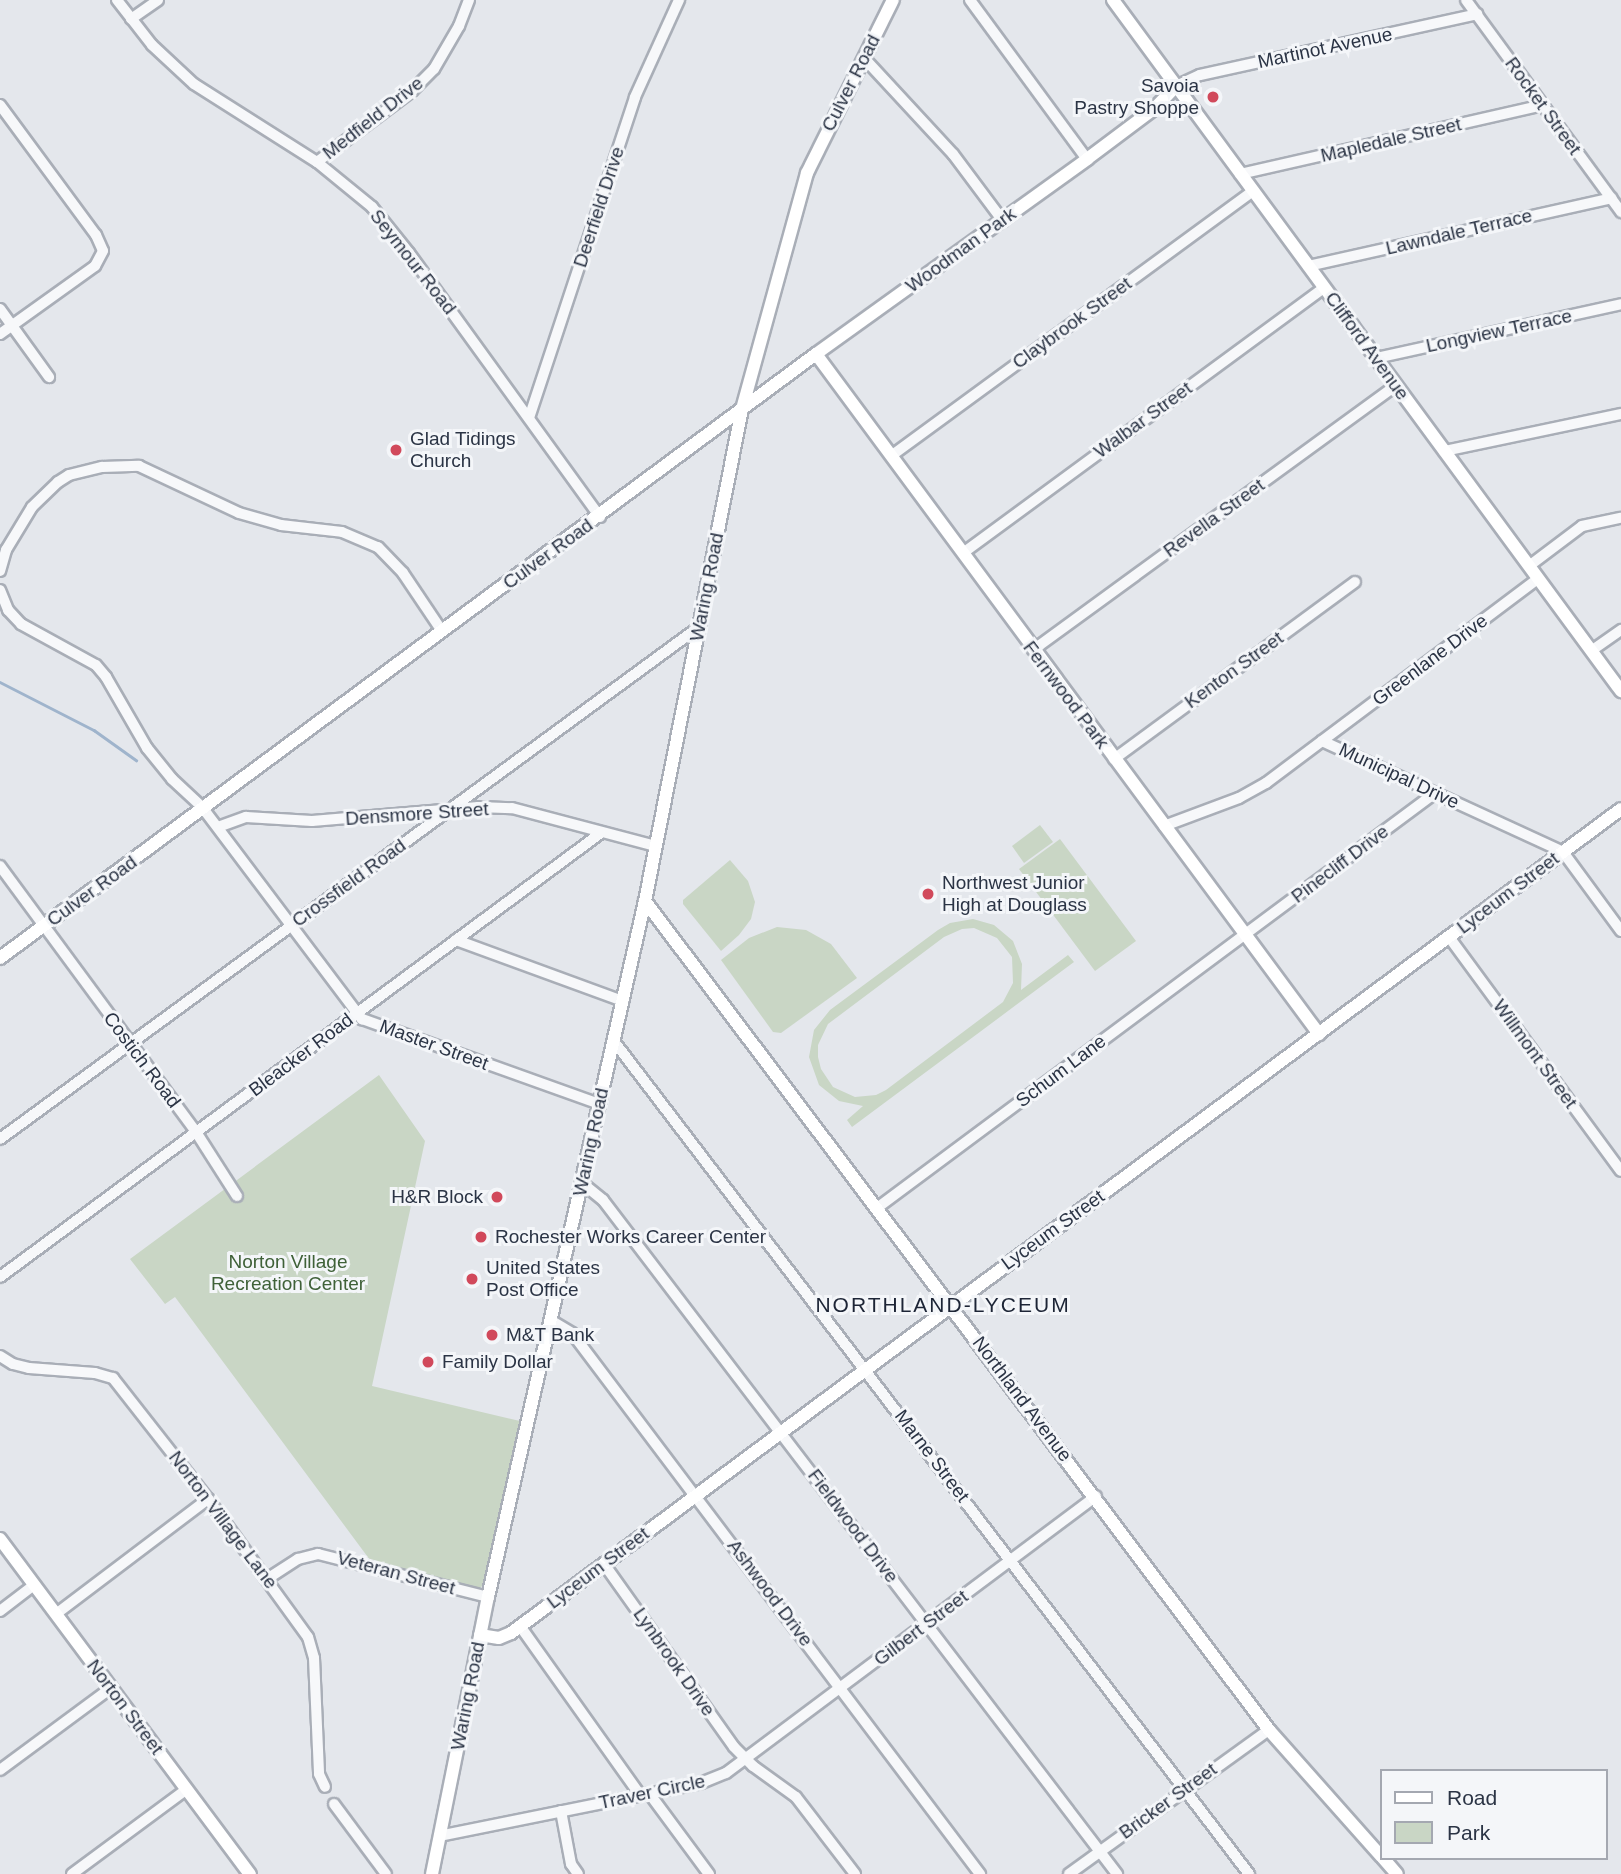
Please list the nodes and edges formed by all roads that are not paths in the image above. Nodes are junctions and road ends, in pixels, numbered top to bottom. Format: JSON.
{"nodes":[{"id":1,"x":117,"y":0,"type":"edge"},
{"id":2,"x":158,"y":0,"type":"edge"},
{"id":3,"x":469,"y":0,"type":"edge"},
{"id":4,"x":679,"y":0,"type":"edge"},
{"id":5,"x":893,"y":0,"type":"edge"},
{"id":6,"x":970,"y":0,"type":"edge"},
{"id":7,"x":1112,"y":0,"type":"edge"},
{"id":8,"x":1466,"y":0,"type":"edge"},
{"id":9,"x":1477,"y":14,"type":"junction"},
{"id":10,"x":131,"y":19,"type":"junction"},
{"id":11,"x":864,"y":58,"type":"junction"},
{"id":12,"x":1176,"y":86,"type":"junction"},
{"id":13,"x":0,"y":105,"type":"edge"},
{"id":14,"x":1543,"y":105,"type":"junction"},
{"id":15,"x":1087,"y":159,"type":"junction"},
{"id":16,"x":317,"y":162,"type":"junction"},
{"id":17,"x":1240,"y":174,"type":"junction"},
{"id":18,"x":1253,"y":191,"type":"junction"},
{"id":19,"x":1611,"y":198,"type":"junction"},
{"id":20,"x":1621,"y":212,"type":"edge"},
{"id":21,"x":1003,"y":221,"type":"junction"},
{"id":22,"x":1308,"y":266,"type":"junction"},
{"id":23,"x":1324,"y":288,"type":"junction"},
{"id":24,"x":1621,"y":304,"type":"edge"},
{"id":25,"x":0,"y":309,"type":"edge"},
{"id":26,"x":12,"y":326,"type":"junction"},
{"id":27,"x":0,"y":334,"type":"edge"},
{"id":28,"x":816,"y":354,"type":"junction"},
{"id":29,"x":1376,"y":358,"type":"junction"},
{"id":30,"x":49,"y":377,"type":"dead end"},
{"id":31,"x":1396,"y":385,"type":"junction"},
{"id":32,"x":742,"y":409,"type":"junction"},
{"id":33,"x":1621,"y":414,"type":"edge"},
{"id":34,"x":529,"y":418,"type":"junction"},
{"id":35,"x":1444,"y":450,"type":"junction"},
{"id":36,"x":891,"y":456,"type":"junction"},
{"id":37,"x":600,"y":517,"type":"junction"},
{"id":38,"x":1621,"y":518,"type":"edge"},
{"id":39,"x":962,"y":553,"type":"junction"},
{"id":40,"x":1529,"y":566,"type":"junction"},
{"id":41,"x":0,"y":571,"type":"edge"},
{"id":42,"x":1538,"y":579,"type":"junction"},
{"id":43,"x":1355,"y":582,"type":"dead end"},
{"id":44,"x":0,"y":590,"type":"edge"},
{"id":45,"x":699,"y":627,"type":"junction"},
{"id":46,"x":1621,"y":629,"type":"edge"},
{"id":47,"x":442,"y":631,"type":"junction"},
{"id":48,"x":1033,"y":650,"type":"junction"},
{"id":49,"x":1591,"y":651,"type":"junction"},
{"id":50,"x":1621,"y":691,"type":"edge"},
{"id":51,"x":1322,"y":741,"type":"junction"},
{"id":52,"x":1114,"y":759,"type":"junction"},
{"id":53,"x":1435,"y":793,"type":"junction"},
{"id":54,"x":202,"y":807,"type":"junction"},
{"id":55,"x":1621,"y":809,"type":"edge"},
{"id":56,"x":449,"y":810,"type":"junction"},
{"id":57,"x":1164,"y":826,"type":"junction"},
{"id":58,"x":218,"y":827,"type":"junction"},
{"id":59,"x":601,"y":833,"type":"junction"},
{"id":60,"x":656,"y":846,"type":"junction"},
{"id":61,"x":1563,"y":852,"type":"junction"},
{"id":62,"x":0,"y":866,"type":"edge"},
{"id":63,"x":645,"y":901,"type":"junction"},
{"id":64,"x":291,"y":925,"type":"junction"},
{"id":65,"x":44,"y":926,"type":"junction"},
{"id":66,"x":1621,"y":932,"type":"edge"},
{"id":67,"x":1245,"y":934,"type":"junction"},
{"id":68,"x":1449,"y":937,"type":"junction"},
{"id":69,"x":456,"y":940,"type":"junction"},
{"id":70,"x":0,"y":958,"type":"edge"},
{"id":71,"x":623,"y":1001,"type":"junction"},
{"id":72,"x":358,"y":1013,"type":"junction"},
{"id":73,"x":1319,"y":1034,"type":"junction"},
{"id":74,"x":613,"y":1040,"type":"junction"},
{"id":75,"x":130,"y":1044,"type":"junction"},
{"id":76,"x":599,"y":1104,"type":"junction"},
{"id":77,"x":196,"y":1132,"type":"junction"},
{"id":78,"x":0,"y":1139,"type":"edge"},
{"id":79,"x":1621,"y":1171,"type":"edge"},
{"id":80,"x":582,"y":1182,"type":"junction"},
{"id":81,"x":237,"y":1196,"type":"dead end"},
{"id":82,"x":877,"y":1208,"type":"junction"},
{"id":83,"x":0,"y":1277,"type":"edge"},
{"id":84,"x":951,"y":1306,"type":"junction"},
{"id":85,"x":552,"y":1321,"type":"junction"},
{"id":86,"x":0,"y":1356,"type":"edge"},
{"id":87,"x":866,"y":1369,"type":"junction"},
{"id":88,"x":781,"y":1431,"type":"junction"},
{"id":89,"x":696,"y":1495,"type":"junction"},
{"id":90,"x":1096,"y":1496,"type":"junction"},
{"id":91,"x":208,"y":1499,"type":"junction"},
{"id":92,"x":0,"y":1539,"type":"edge"},
{"id":93,"x":1012,"y":1560,"type":"junction"},
{"id":94,"x":604,"y":1564,"type":"junction"},
{"id":95,"x":267,"y":1579,"type":"junction"},
{"id":96,"x":34,"y":1585,"type":"junction"},
{"id":97,"x":488,"y":1597,"type":"junction"},
{"id":98,"x":0,"y":1611,"type":"edge"},
{"id":99,"x":56,"y":1614,"type":"junction"},
{"id":100,"x":927,"y":1623,"type":"junction"},
{"id":101,"x":520,"y":1626,"type":"junction"},
{"id":102,"x":480,"y":1635,"type":"junction"},
{"id":103,"x":840,"y":1687,"type":"junction"},
{"id":104,"x":111,"y":1688,"type":"junction"},
{"id":105,"x":1269,"y":1730,"type":"junction"},
{"id":106,"x":746,"y":1760,"type":"junction"},
{"id":107,"x":0,"y":1770,"type":"edge"},
{"id":108,"x":325,"y":1787,"type":"dead end"},
{"id":109,"x":1185,"y":1788,"type":"junction"},
{"id":110,"x":187,"y":1790,"type":"junction"},
{"id":111,"x":645,"y":1794,"type":"junction"},
{"id":112,"x":334,"y":1804,"type":"dead end"},
{"id":113,"x":561,"y":1811,"type":"junction"},
{"id":114,"x":439,"y":1836,"type":"junction"},
{"id":115,"x":1100,"y":1851,"type":"junction"},
{"id":116,"x":1380,"y":1855,"type":"edge"},
{"id":117,"x":1385,"y":1860,"type":"edge"},
{"id":118,"x":72,"y":1874,"type":"edge"},
{"id":119,"x":250,"y":1874,"type":"edge"},
{"id":120,"x":386,"y":1874,"type":"edge"},
{"id":121,"x":432,"y":1874,"type":"edge"},
{"id":122,"x":578,"y":1874,"type":"edge"},
{"id":123,"x":709,"y":1874,"type":"edge"},
{"id":124,"x":855,"y":1874,"type":"edge"},
{"id":125,"x":980,"y":1874,"type":"edge"},
{"id":126,"x":1069,"y":1874,"type":"edge"},
{"id":127,"x":1117,"y":1874,"type":"edge"},
{"id":128,"x":1249,"y":1874,"type":"edge"},
{"id":129,"x":1397,"y":1874,"type":"edge"}],
"edges":[{"from":1,"to":10,"type":"street","name":"Seymour Road"},
{"from":2,"to":10,"type":"street"},
{"from":3,"to":16,"type":"street","name":"Medfield Drive"},
{"from":4,"to":34,"type":"street","name":"Deerfield Drive"},
{"from":5,"to":11,"type":"street","name":"Culver Road"},
{"from":6,"to":15,"type":"street"},
{"from":7,"to":12,"type":"street","name":"Clifford Avenue"},
{"from":8,"to":9,"type":"street","name":"Rocket Street"},
{"from":9,"to":12,"type":"street","name":"Martinot Avenue"},
{"from":9,"to":14,"type":"street","name":"Rocket Street"},
{"from":10,"to":16,"type":"street","name":"Seymour Road"},
{"from":11,"to":21,"type":"street"},
{"from":11,"to":32,"type":"street","name":"Culver Road"},
{"from":12,"to":15,"type":"street","name":"Woodman Park"},
{"from":12,"to":17,"type":"street","name":"Clifford Avenue"},
{"from":13,"to":26,"type":"street"},
{"from":14,"to":17,"type":"street","name":"Mapledale Street"},
{"from":14,"to":19,"type":"street","name":"Rocket Street"},
{"from":15,"to":21,"type":"street","name":"Woodman Park"},
{"from":16,"to":34,"type":"street","name":"Seymour Road"},
{"from":17,"to":18,"type":"street","name":"Clifford Avenue"},
{"from":18,"to":22,"type":"street","name":"Clifford Avenue"},
{"from":18,"to":36,"type":"street","name":"Claybrook Street"},
{"from":19,"to":20,"type":"street","name":"Rocket Street"},
{"from":19,"to":22,"type":"street","name":"Lawndale Terrace"},
{"from":21,"to":28,"type":"street","name":"Woodman Park"},
{"from":22,"to":23,"type":"street","name":"Clifford Avenue"},
{"from":23,"to":29,"type":"street","name":"Clifford Avenue"},
{"from":23,"to":39,"type":"street","name":"Walbar Street"},
{"from":24,"to":29,"type":"street","name":"Longview Terrace"},
{"from":25,"to":26,"type":"street"},
{"from":26,"to":27,"type":"street"},
{"from":26,"to":30,"type":"street"},
{"from":28,"to":32,"type":"street","name":"Woodman Park"},
{"from":28,"to":36,"type":"street","name":"Fernwood Park"},
{"from":29,"to":31,"type":"street","name":"Clifford Avenue"},
{"from":31,"to":35,"type":"street","name":"Clifford Avenue"},
{"from":31,"to":48,"type":"street","name":"Revella Street"},
{"from":32,"to":37,"type":"street","name":"Culver Road"},
{"from":32,"to":45,"type":"street","name":"Waring Road"},
{"from":33,"to":35,"type":"street"},
{"from":34,"to":37,"type":"street","name":"Seymour Road"},
{"from":35,"to":40,"type":"street","name":"Clifford Avenue"},
{"from":36,"to":39,"type":"street","name":"Fernwood Park"},
{"from":37,"to":47,"type":"street","name":"Culver Road"},
{"from":38,"to":40,"type":"street"},
{"from":39,"to":48,"type":"street","name":"Fernwood Park"},
{"from":40,"to":42,"type":"street","name":"Clifford Avenue"},
{"from":41,"to":47,"type":"street"},
{"from":42,"to":49,"type":"street","name":"Clifford Avenue"},
{"from":42,"to":51,"type":"street","name":"Greenlane Drive"},
{"from":43,"to":52,"type":"street","name":"Kenton Street"},
{"from":44,"to":54,"type":"street","name":"Master Street"},
{"from":45,"to":56,"type":"street","name":"Crossfield Road"},
{"from":45,"to":60,"type":"street","name":"Waring Road"},
{"from":46,"to":49,"type":"street"},
{"from":47,"to":54,"type":"street","name":"Culver Road"},
{"from":48,"to":52,"type":"street","name":"Fernwood Park"},
{"from":49,"to":50,"type":"street","name":"Clifford Avenue"},
{"from":51,"to":53,"type":"street","name":"Municipal Drive"},
{"from":51,"to":57,"type":"street","name":"Municipal Drive"},
{"from":52,"to":57,"type":"street","name":"Fernwood Park"},
{"from":53,"to":61,"type":"street","name":"Municipal Drive"},
{"from":53,"to":67,"type":"street","name":"Pinecliff Drive"},
{"from":54,"to":58,"type":"street","name":"Master Street"},
{"from":54,"to":65,"type":"street","name":"Culver Road"},
{"from":55,"to":61,"type":"street","name":"Lyceum Street"},
{"from":56,"to":58,"type":"street","name":"Densmore Street"},
{"from":56,"to":59,"type":"street","name":"Densmore Street"},
{"from":56,"to":64,"type":"street","name":"Crossfield Road"},
{"from":57,"to":67,"type":"street","name":"Fernwood Park"},
{"from":58,"to":64,"type":"street","name":"Master Street"},
{"from":59,"to":60,"type":"street","name":"Densmore Street"},
{"from":59,"to":69,"type":"street","name":"Bleacker Road"},
{"from":60,"to":63,"type":"street","name":"Waring Road"},
{"from":61,"to":66,"type":"street"},
{"from":61,"to":68,"type":"street","name":"Lyceum Street"},
{"from":62,"to":65,"type":"street","name":"Costich Road"},
{"from":63,"to":71,"type":"street","name":"Waring Road"},
{"from":63,"to":82,"type":"street","name":"Northland Avenue"},
{"from":64,"to":72,"type":"street","name":"Master Street"},
{"from":64,"to":75,"type":"street","name":"Crossfield Road"},
{"from":65,"to":70,"type":"street","name":"Culver Road"},
{"from":65,"to":75,"type":"street","name":"Costich Road"},
{"from":67,"to":73,"type":"street","name":"Fernwood Park"},
{"from":67,"to":82,"type":"street","name":"Schum Lane"},
{"from":68,"to":73,"type":"street","name":"Lyceum Street"},
{"from":68,"to":79,"type":"street","name":"Willmont Street"},
{"from":69,"to":71,"type":"street"},
{"from":69,"to":72,"type":"street","name":"Bleacker Road"},
{"from":71,"to":74,"type":"street","name":"Waring Road"},
{"from":72,"to":76,"type":"street","name":"Master Street"},
{"from":72,"to":77,"type":"street","name":"Bleacker Road"},
{"from":73,"to":84,"type":"street","name":"Lyceum Street"},
{"from":74,"to":76,"type":"street","name":"Waring Road"},
{"from":74,"to":87,"type":"street","name":"Marne Street"},
{"from":75,"to":77,"type":"street","name":"Costich Road"},
{"from":75,"to":78,"type":"street","name":"Crossfield Road"},
{"from":76,"to":80,"type":"street","name":"Waring Road"},
{"from":77,"to":81,"type":"street","name":"Costich Road"},
{"from":77,"to":83,"type":"street","name":"Bleacker Road"},
{"from":80,"to":85,"type":"street","name":"Waring Road"},
{"from":80,"to":88,"type":"street","name":"Fieldwood Drive"},
{"from":82,"to":84,"type":"street","name":"Northland Avenue"},
{"from":84,"to":87,"type":"street","name":"Lyceum Street"},
{"from":84,"to":90,"type":"street","name":"Northland Avenue"},
{"from":85,"to":89,"type":"street","name":"Ashwood Drive"},
{"from":85,"to":97,"type":"street","name":"Waring Road"},
{"from":86,"to":91,"type":"street","name":"Norton Village Lane"},
{"from":87,"to":88,"type":"street","name":"Lyceum Street"},
{"from":87,"to":93,"type":"street","name":"Marne Street"},
{"from":88,"to":89,"type":"street","name":"Lyceum Street"},
{"from":88,"to":100,"type":"street","name":"Fieldwood Drive"},
{"from":89,"to":94,"type":"street","name":"Lyceum Street"},
{"from":89,"to":103,"type":"street","name":"Ashwood Drive"},
{"from":90,"to":93,"type":"street","name":"Gilbert Street"},
{"from":90,"to":105,"type":"street","name":"Northland Avenue"},
{"from":91,"to":95,"type":"street","name":"Norton Village Lane"},
{"from":91,"to":99,"type":"street"},
{"from":92,"to":96,"type":"street","name":"Norton Street"},
{"from":93,"to":100,"type":"street","name":"Gilbert Street"},
{"from":93,"to":109,"type":"street","name":"Marne Street"},
{"from":94,"to":101,"type":"street","name":"Lyceum Street"},
{"from":94,"to":106,"type":"street","name":"Lynbrook Drive"},
{"from":95,"to":97,"type":"street","name":"Veteran Street"},
{"from":95,"to":108,"type":"street","name":"Norton Village Lane"},
{"from":96,"to":98,"type":"street"},
{"from":96,"to":99,"type":"street","name":"Norton Street"},
{"from":97,"to":102,"type":"street","name":"Waring Road"},
{"from":99,"to":104,"type":"street","name":"Norton Street"},
{"from":100,"to":103,"type":"street","name":"Gilbert Street"},
{"from":100,"to":115,"type":"street","name":"Fieldwood Drive"},
{"from":101,"to":102,"type":"street","name":"Lyceum Street"},
{"from":101,"to":111,"type":"street"},
{"from":102,"to":114,"type":"street","name":"Waring Road"},
{"from":103,"to":106,"type":"street","name":"Gilbert Street"},
{"from":103,"to":125,"type":"street","name":"Ashwood Drive"},
{"from":104,"to":107,"type":"street"},
{"from":104,"to":110,"type":"street","name":"Norton Street"},
{"from":105,"to":109,"type":"street","name":"Bricker Street"},
{"from":105,"to":116,"type":"street","name":"Northland Avenue"},
{"from":106,"to":111,"type":"street","name":"Traver Circle"},
{"from":106,"to":124,"type":"street"},
{"from":109,"to":115,"type":"street","name":"Bricker Street"},
{"from":109,"to":128,"type":"street","name":"Marne Street"},
{"from":110,"to":118,"type":"street"},
{"from":110,"to":119,"type":"street","name":"Norton Street"},
{"from":111,"to":113,"type":"street","name":"Traver Circle"},
{"from":111,"to":123,"type":"street"},
{"from":112,"to":120,"type":"street"},
{"from":113,"to":114,"type":"street","name":"Traver Circle"},
{"from":113,"to":122,"type":"street"},
{"from":114,"to":121,"type":"street","name":"Waring Road"},
{"from":115,"to":126,"type":"street","name":"Bricker Street"},
{"from":115,"to":127,"type":"street","name":"Fieldwood Drive"},
{"from":117,"to":129,"type":"street","name":"Northland Avenue"}]}
